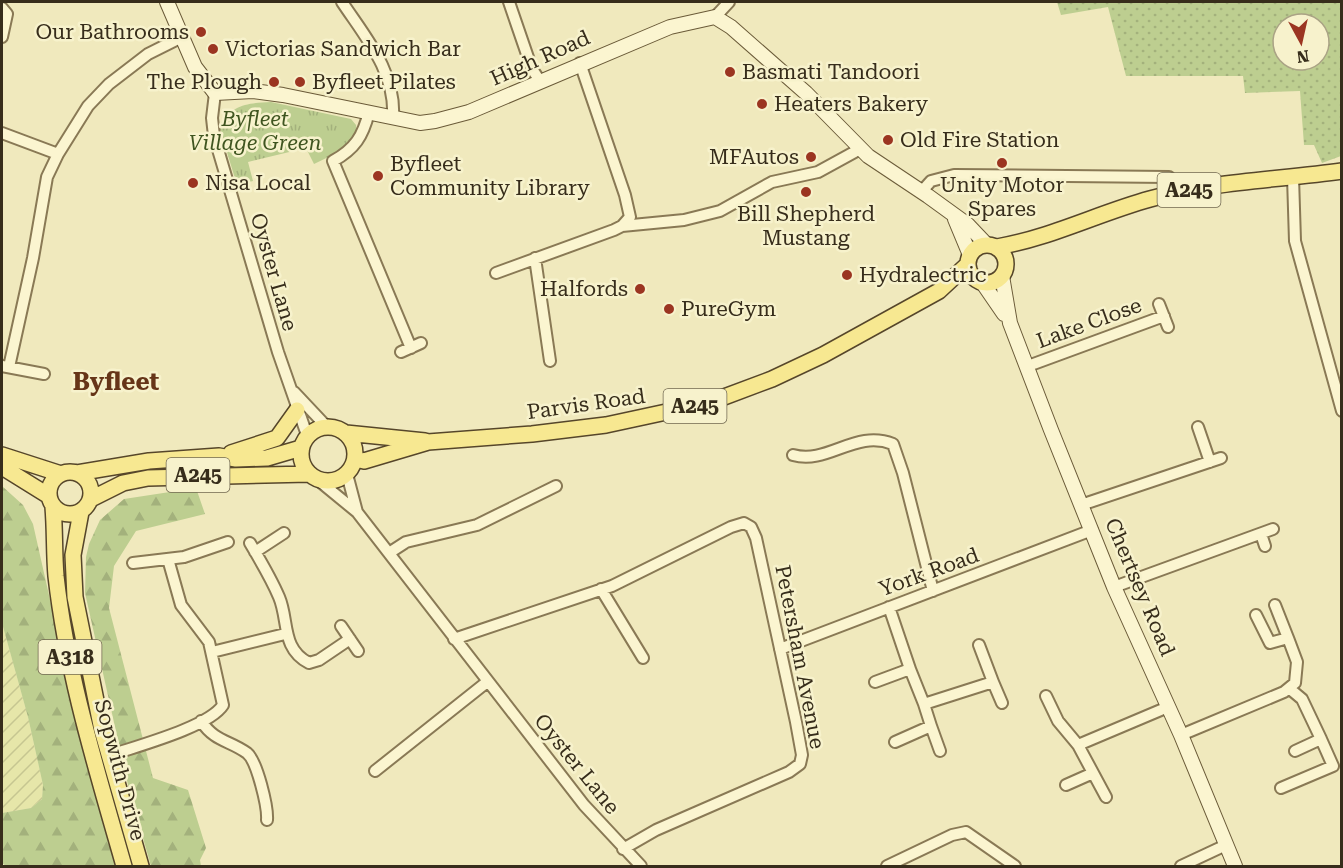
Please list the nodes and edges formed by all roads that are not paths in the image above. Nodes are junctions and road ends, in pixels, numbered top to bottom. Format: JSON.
{"nodes":[{"id":1,"x":166,"y":2,"type":"edge"},
{"id":2,"x":342,"y":2,"type":"edge"},
{"id":3,"x":509,"y":2,"type":"edge"},
{"id":4,"x":729,"y":2,"type":"edge"},
{"id":5,"x":2,"y":8,"type":"edge"},
{"id":6,"x":715,"y":17,"type":"junction"},
{"id":7,"x":2,"y":37,"type":"edge"},
{"id":8,"x":182,"y":37,"type":"junction"},
{"id":9,"x":580,"y":63,"type":"junction"},
{"id":10,"x":540,"y":81,"type":"junction"},
{"id":11,"x":215,"y":93,"type":"junction"},
{"id":12,"x":369,"y":112,"type":"junction"},
{"id":13,"x":393,"y":118,"type":"junction"},
{"id":14,"x":2,"y":133,"type":"edge"},
{"id":15,"x":860,"y":149,"type":"junction"},
{"id":16,"x":58,"y":154,"type":"junction"},
{"id":17,"x":1341,"y":171,"type":"edge"},
{"id":18,"x":1169,"y":177,"type":"dead end"},
{"id":19,"x":1293,"y":177,"type":"junction"},
{"id":20,"x":922,"y":191,"type":"junction"},
{"id":21,"x":952,"y":215,"type":"junction"},
{"id":22,"x":622,"y":226,"type":"junction"},
{"id":23,"x":1041,"y":236,"type":"junction"},
{"id":24,"x":992,"y":246,"type":"junction"},
{"id":25,"x":535,"y":258,"type":"junction"},
{"id":26,"x":969,"y":260,"type":"junction"},
{"id":27,"x":1004,"y":269,"type":"junction"},
{"id":28,"x":496,"y":273,"type":"dead end"},
{"id":29,"x":979,"y":280,"type":"junction"},
{"id":30,"x":939,"y":291,"type":"junction"},
{"id":31,"x":1159,"y":304,"type":"dead end"},
{"id":32,"x":1010,"y":323,"type":"junction"},
{"id":33,"x":411,"y":348,"type":"dead end"},
{"id":34,"x":550,"y":360,"type":"dead end"},
{"id":35,"x":1028,"y":366,"type":"junction"},
{"id":36,"x":5,"y":367,"type":"edge"},
{"id":37,"x":44,"y":374,"type":"dead end"},
{"id":38,"x":291,"y":390,"type":"junction"},
{"id":39,"x":297,"y":410,"type":"junction"},
{"id":40,"x":1341,"y":411,"type":"edge"},
{"id":41,"x":326,"y":426,"type":"junction"},
{"id":42,"x":1198,"y":427,"type":"dead end"},
{"id":43,"x":346,"y":433,"type":"junction"},
{"id":44,"x":304,"y":442,"type":"junction"},
{"id":45,"x":428,"y":442,"type":"junction"},
{"id":46,"x":2,"y":455,"type":"edge"},
{"id":47,"x":793,"y":455,"type":"dead end"},
{"id":48,"x":219,"y":456,"type":"junction"},
{"id":49,"x":355,"y":459,"type":"junction"},
{"id":50,"x":2,"y":467,"type":"edge"},
{"id":51,"x":77,"y":473,"type":"junction"},
{"id":52,"x":61,"y":474,"type":"junction"},
{"id":53,"x":347,"y":474,"type":"junction"},
{"id":54,"x":314,"y":477,"type":"junction"},
{"id":55,"x":556,"y":486,"type":"dead end"},
{"id":56,"x":91,"y":499,"type":"junction"},
{"id":57,"x":51,"y":502,"type":"junction"},
{"id":58,"x":1082,"y":505,"type":"junction"},
{"id":59,"x":81,"y":512,"type":"junction"},
{"id":60,"x":357,"y":512,"type":"junction"},
{"id":61,"x":1092,"y":530,"type":"junction"},
{"id":62,"x":1273,"y":530,"type":"dead end"},
{"id":63,"x":284,"y":534,"type":"dead end"},
{"id":64,"x":1260,"y":534,"type":"junction"},
{"id":65,"x":228,"y":542,"type":"dead end"},
{"id":66,"x":1265,"y":546,"type":"dead end"},
{"id":67,"x":389,"y":553,"type":"junction"},
{"id":68,"x":168,"y":559,"type":"junction"},
{"id":69,"x":134,"y":563,"type":"dead end"},
{"id":70,"x":1114,"y":587,"type":"junction"},
{"id":71,"x":601,"y":589,"type":"junction"},
{"id":72,"x":933,"y":591,"type":"junction"},
{"id":73,"x":1275,"y":604,"type":"dead end"},
{"id":74,"x":889,"y":607,"type":"junction"},
{"id":75,"x":1256,"y":615,"type":"dead end"},
{"id":76,"x":341,"y":626,"type":"dead end"},
{"id":77,"x":285,"y":634,"type":"junction"},
{"id":78,"x":1288,"y":638,"type":"junction"},
{"id":79,"x":350,"y":639,"type":"junction"},
{"id":80,"x":454,"y":639,"type":"junction"},
{"id":81,"x":979,"y":645,"type":"dead end"},
{"id":82,"x":780,"y":650,"type":"junction"},
{"id":83,"x":358,"y":651,"type":"dead end"},
{"id":84,"x":212,"y":652,"type":"junction"},
{"id":85,"x":643,"y":658,"type":"dead end"},
{"id":86,"x":910,"y":669,"type":"junction"},
{"id":87,"x":487,"y":682,"type":"junction"},
{"id":88,"x":874,"y":682,"type":"dead end"},
{"id":89,"x":993,"y":682,"type":"junction"},
{"id":90,"x":1290,"y":689,"type":"junction"},
{"id":91,"x":1046,"y":696,"type":"dead end"},
{"id":92,"x":1002,"y":703,"type":"dead end"},
{"id":93,"x":924,"y":704,"type":"junction"},
{"id":94,"x":1168,"y":707,"type":"junction"},
{"id":95,"x":201,"y":721,"type":"junction"},
{"id":96,"x":931,"y":726,"type":"junction"},
{"id":97,"x":1181,"y":735,"type":"junction"},
{"id":98,"x":1321,"y":739,"type":"junction"},
{"id":99,"x":895,"y":742,"type":"dead end"},
{"id":100,"x":1078,"y":745,"type":"junction"},
{"id":101,"x":940,"y":751,"type":"dead end"},
{"id":102,"x":1295,"y":751,"type":"dead end"},
{"id":103,"x":111,"y":755,"type":"junction"},
{"id":104,"x":1337,"y":768,"type":"edge"},
{"id":105,"x":375,"y":771,"type":"dead end"},
{"id":106,"x":1093,"y":773,"type":"junction"},
{"id":107,"x":1066,"y":785,"type":"dead end"},
{"id":108,"x":1281,"y":788,"type":"dead end"},
{"id":109,"x":1106,"y":797,"type":"dead end"},
{"id":110,"x":267,"y":820,"type":"dead end"},
{"id":111,"x":1226,"y":845,"type":"junction"},
{"id":112,"x":623,"y":849,"type":"junction"},
{"id":113,"x":124,"y":867,"type":"edge"},
{"id":114,"x":141,"y":867,"type":"edge"},
{"id":115,"x":641,"y":867,"type":"edge"},
{"id":116,"x":887,"y":867,"type":"edge"},
{"id":117,"x":1015,"y":867,"type":"edge"},
{"id":118,"x":1181,"y":867,"type":"edge"},
{"id":119,"x":1235,"y":867,"type":"edge"}],
"edges":[{"from":1,"to":8,"type":"street"},
{"from":2,"to":13,"type":"street"},
{"from":3,"to":10,"type":"street"},
{"from":4,"to":6,"type":"street"},
{"from":5,"to":7,"type":"street"},
{"from":6,"to":9,"type":"street","name":"High Road"},
{"from":6,"to":15,"type":"street"},
{"from":8,"to":11,"type":"street"},
{"from":8,"to":16,"type":"street"},
{"from":9,"to":10,"type":"street","name":"High Road"},
{"from":9,"to":22,"type":"street"},
{"from":10,"to":13,"type":"street","name":"High Road"},
{"from":11,"to":12,"type":"street","name":"High Road"},
{"from":11,"to":38,"type":"street","name":"Oyster Lane"},
{"from":12,"to":13,"type":"street","name":"High Road"},
{"from":12,"to":33,"type":"street"},
{"from":14,"to":16,"type":"street"},
{"from":15,"to":20,"type":"street"},
{"from":15,"to":22,"type":"street"},
{"from":16,"to":36,"type":"street"},
{"from":17,"to":19,"type":"main road","number":"A245"},
{"from":18,"to":20,"type":"street"},
{"from":19,"to":23,"type":"main road","number":"A245"},
{"from":19,"to":40,"type":"street"},
{"from":20,"to":21,"type":"street"},
{"from":21,"to":24,"type":"street"},
{"from":21,"to":26,"type":"street"},
{"from":22,"to":25,"type":"street"},
{"from":23,"to":24,"type":"main road","number":"A245"},
{"from":23,"to":27,"type":"main road","number":"A245"},
{"from":24,"to":26,"type":"main road"},
{"from":24,"to":27,"type":"main road"},
{"from":25,"to":28,"type":"street"},
{"from":25,"to":34,"type":"street"},
{"from":26,"to":29,"type":"main road"},
{"from":26,"to":30,"type":"main road","name":"Parvis Road","number":"A245"},
{"from":27,"to":29,"type":"main road"},
{"from":27,"to":32,"type":"street","name":"Chertsey Road"},
{"from":29,"to":30,"type":"main road","name":"Parvis Road","number":"A245"},
{"from":29,"to":32,"type":"street","name":"Chertsey Road"},
{"from":30,"to":45,"type":"main road","name":"Parvis Road","number":"A245"},
{"from":31,"to":35,"type":"street","name":"Lake Close"},
{"from":32,"to":35,"type":"street","name":"Chertsey Road"},
{"from":35,"to":58,"type":"street","name":"Chertsey Road"},
{"from":36,"to":37,"type":"street"},
{"from":38,"to":39,"type":"street","name":"Oyster Lane"},
{"from":38,"to":41,"type":"street","name":"Oyster Lane"},
{"from":39,"to":44,"type":"street","name":"Oyster Lane"},
{"from":39,"to":48,"type":"main road","number":"A245"},
{"from":41,"to":43,"type":"main road","number":"A245"},
{"from":41,"to":44,"type":"main road","number":"A245"},
{"from":42,"to":58,"type":"street"},
{"from":43,"to":45,"type":"main road","name":"Parvis Road","number":"A245"},
{"from":43,"to":49,"type":"main road"},
{"from":44,"to":48,"type":"main road","number":"A245"},
{"from":44,"to":54,"type":"main road"},
{"from":45,"to":49,"type":"main road","name":"Parvis Road","number":"A245"},
{"from":46,"to":52,"type":"main road","number":"A245"},
{"from":47,"to":72,"type":"street"},
{"from":48,"to":51,"type":"main road","number":"A245"},
{"from":49,"to":53,"type":"main road"},
{"from":50,"to":57,"type":"main road"},
{"from":51,"to":52,"type":"main road","number":"A245"},
{"from":51,"to":56,"type":"main road"},
{"from":52,"to":57,"type":"main road"},
{"from":53,"to":54,"type":"main road","number":"A245"},
{"from":53,"to":60,"type":"street","name":"Oyster Lane"},
{"from":54,"to":56,"type":"main road","number":"A245"},
{"from":54,"to":60,"type":"street","name":"Oyster Lane"},
{"from":55,"to":67,"type":"street"},
{"from":56,"to":59,"type":"main road","number":"A245"},
{"from":57,"to":59,"type":"main road"},
{"from":57,"to":113,"type":"main road","name":"Sopwith Drive","number":"A318"},
{"from":58,"to":61,"type":"street","name":"Chertsey Road"},
{"from":59,"to":103,"type":"main road","name":"Sopwith Drive","number":"A318"},
{"from":60,"to":67,"type":"street","name":"Oyster Lane"},
{"from":61,"to":70,"type":"street","name":"Chertsey Road"},
{"from":61,"to":72,"type":"street","name":"York Road"},
{"from":62,"to":64,"type":"street"},
{"from":63,"to":77,"type":"street"},
{"from":64,"to":66,"type":"street"},
{"from":64,"to":70,"type":"street"},
{"from":65,"to":68,"type":"street"},
{"from":67,"to":80,"type":"street","name":"Oyster Lane"},
{"from":68,"to":69,"type":"street"},
{"from":68,"to":84,"type":"street"},
{"from":70,"to":94,"type":"street","name":"Chertsey Road"},
{"from":71,"to":80,"type":"street","name":"Petersham Avenue"},
{"from":71,"to":82,"type":"street","name":"Petersham Avenue"},
{"from":71,"to":85,"type":"street"},
{"from":72,"to":74,"type":"street","name":"York Road"},
{"from":73,"to":78,"type":"street"},
{"from":74,"to":82,"type":"street","name":"York Road"},
{"from":74,"to":86,"type":"street"},
{"from":75,"to":78,"type":"street"},
{"from":76,"to":79,"type":"street"},
{"from":77,"to":79,"type":"street"},
{"from":77,"to":84,"type":"street"},
{"from":78,"to":90,"type":"street"},
{"from":79,"to":83,"type":"street"},
{"from":80,"to":87,"type":"street","name":"Oyster Lane"},
{"from":81,"to":89,"type":"street"},
{"from":82,"to":112,"type":"street","name":"Petersham Avenue"},
{"from":84,"to":95,"type":"street"},
{"from":86,"to":88,"type":"street"},
{"from":86,"to":93,"type":"street"},
{"from":87,"to":105,"type":"street"},
{"from":87,"to":112,"type":"street","name":"Oyster Lane"},
{"from":89,"to":92,"type":"street"},
{"from":89,"to":93,"type":"street"},
{"from":90,"to":97,"type":"street"},
{"from":90,"to":98,"type":"street"},
{"from":91,"to":100,"type":"street"},
{"from":93,"to":96,"type":"street"},
{"from":94,"to":97,"type":"street","name":"Chertsey Road"},
{"from":94,"to":100,"type":"street"},
{"from":95,"to":103,"type":"street"},
{"from":95,"to":110,"type":"street"},
{"from":96,"to":99,"type":"street"},
{"from":96,"to":101,"type":"street"},
{"from":97,"to":111,"type":"street","name":"Chertsey Road"},
{"from":98,"to":102,"type":"street"},
{"from":98,"to":104,"type":"street"},
{"from":100,"to":106,"type":"street"},
{"from":103,"to":114,"type":"main road","name":"Sopwith Drive","number":"A318"},
{"from":104,"to":108,"type":"street"},
{"from":106,"to":107,"type":"street"},
{"from":106,"to":109,"type":"street"},
{"from":111,"to":118,"type":"street"},
{"from":111,"to":119,"type":"street","name":"Chertsey Road"},
{"from":112,"to":115,"type":"street","name":"Oyster Lane"},
{"from":116,"to":117,"type":"street"}]}
